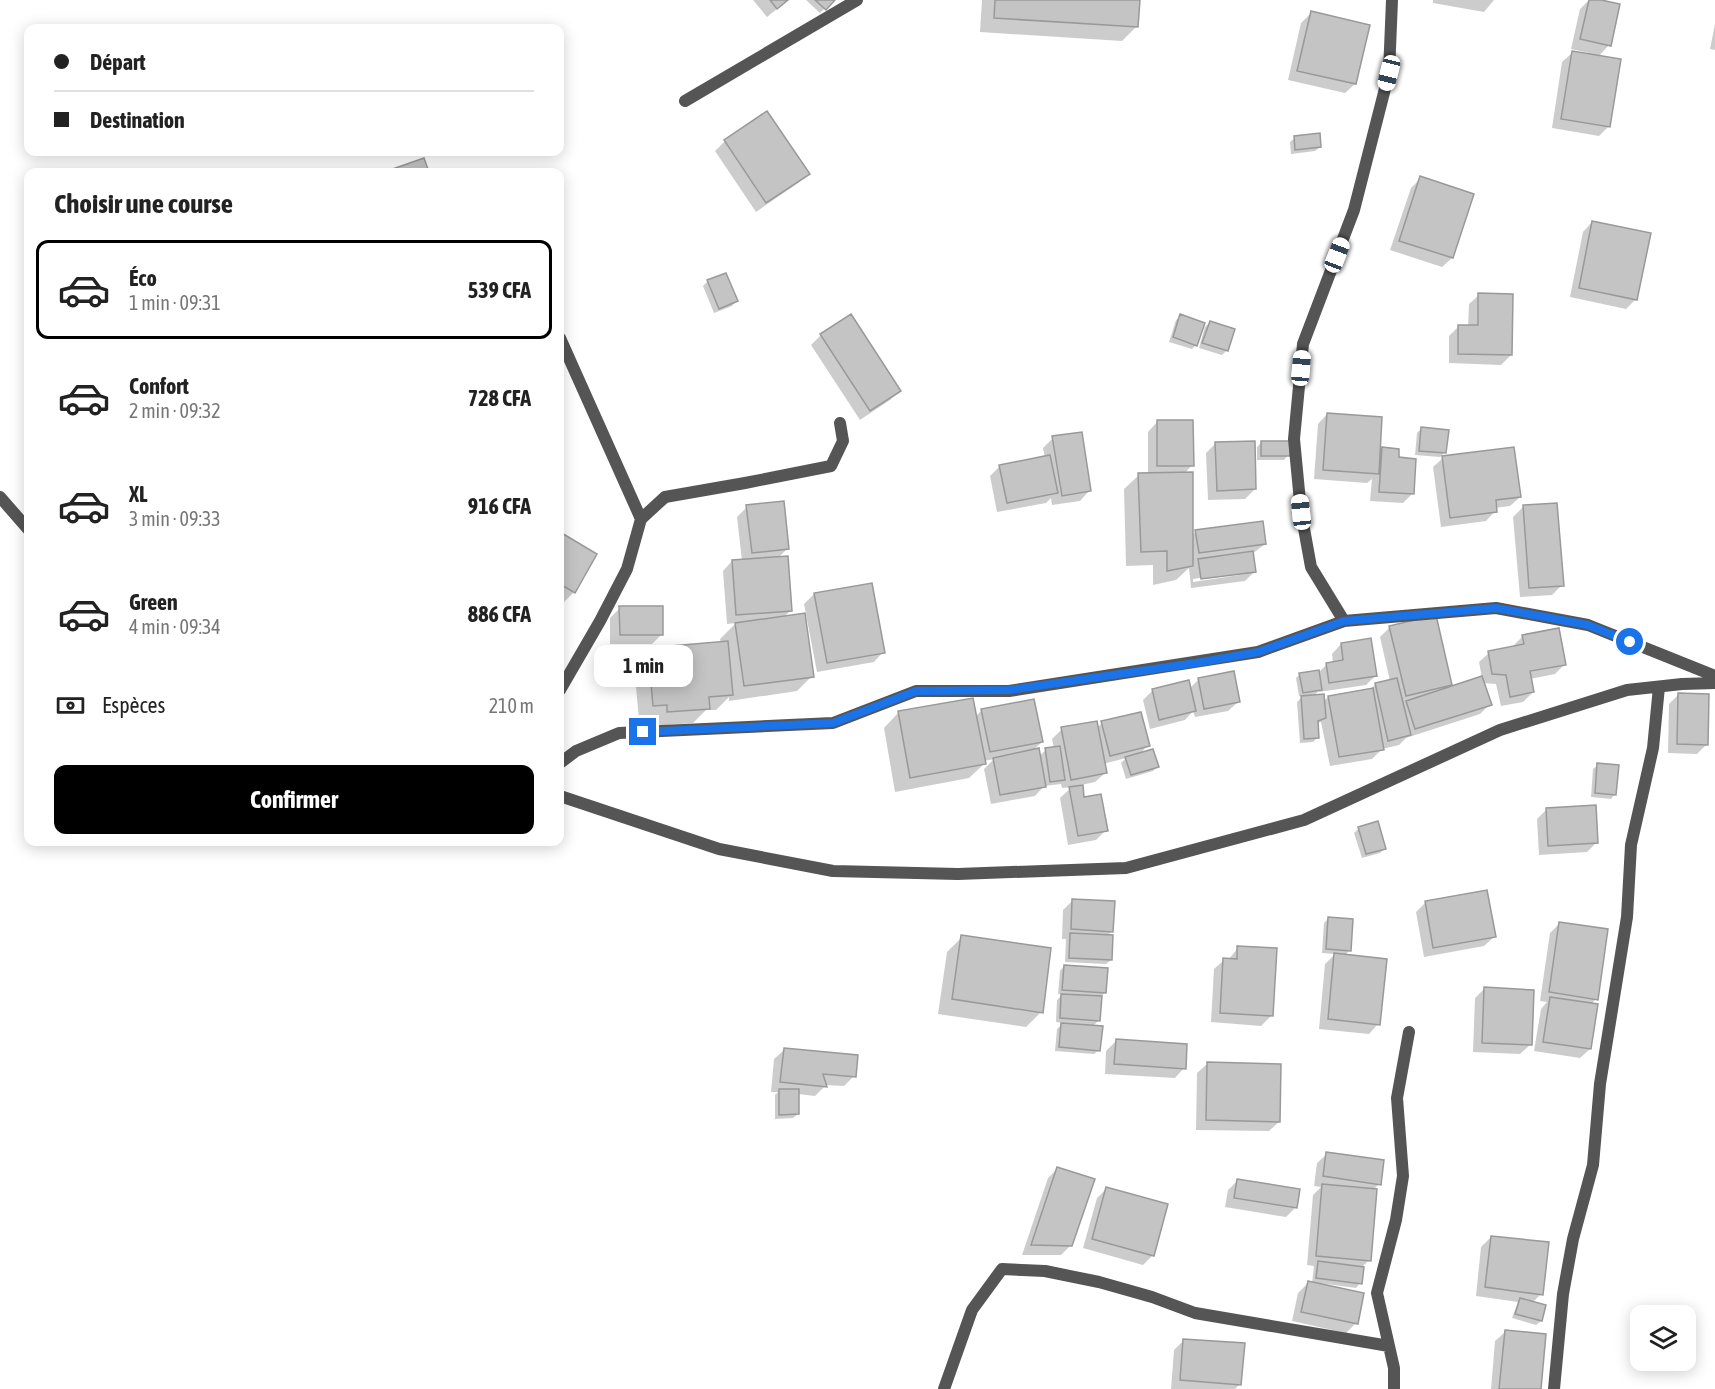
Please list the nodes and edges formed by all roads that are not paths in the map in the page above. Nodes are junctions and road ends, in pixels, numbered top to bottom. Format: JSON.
{"nodes":[{"id":1,"x":857,"y":0,"type":"edge"},
{"id":2,"x":1392,"y":0,"type":"edge"},
{"id":3,"x":685,"y":101,"type":"dead end"},
{"id":4,"x":564,"y":347,"type":"edge"},
{"id":5,"x":840,"y":423,"type":"dead end"},
{"id":6,"x":0,"y":497,"type":"edge"},
{"id":7,"x":641,"y":519,"type":"junction"},
{"id":8,"x":24,"y":524,"type":"edge"},
{"id":9,"x":1344,"y":621,"type":"junction"},
{"id":10,"x":1715,"y":676,"type":"edge"},
{"id":11,"x":564,"y":683,"type":"edge"},
{"id":12,"x":1715,"y":683,"type":"edge"},
{"id":13,"x":1659,"y":687,"type":"junction"},
{"id":14,"x":564,"y":760,"type":"edge"},
{"id":15,"x":564,"y":797,"type":"edge"},
{"id":16,"x":1409,"y":1032,"type":"dead end"},
{"id":17,"x":1389,"y":1346,"type":"junction"},
{"id":18,"x":944,"y":1389,"type":"edge"},
{"id":19,"x":1394,"y":1389,"type":"edge"},
{"id":20,"x":1554,"y":1389,"type":"edge"}],
"edges":[{"from":1,"to":3,"type":"street"},
{"from":2,"to":9,"type":"street"},
{"from":4,"to":7,"type":"street"},
{"from":5,"to":7,"type":"street"},
{"from":6,"to":8,"type":"street"},
{"from":7,"to":11,"type":"street"},
{"from":9,"to":10,"type":"street"},
{"from":9,"to":14,"type":"street"},
{"from":12,"to":13,"type":"street"},
{"from":13,"to":15,"type":"street"},
{"from":13,"to":20,"type":"street"},
{"from":16,"to":17,"type":"street"},
{"from":17,"to":18,"type":"street"},
{"from":17,"to":19,"type":"street"}]}
